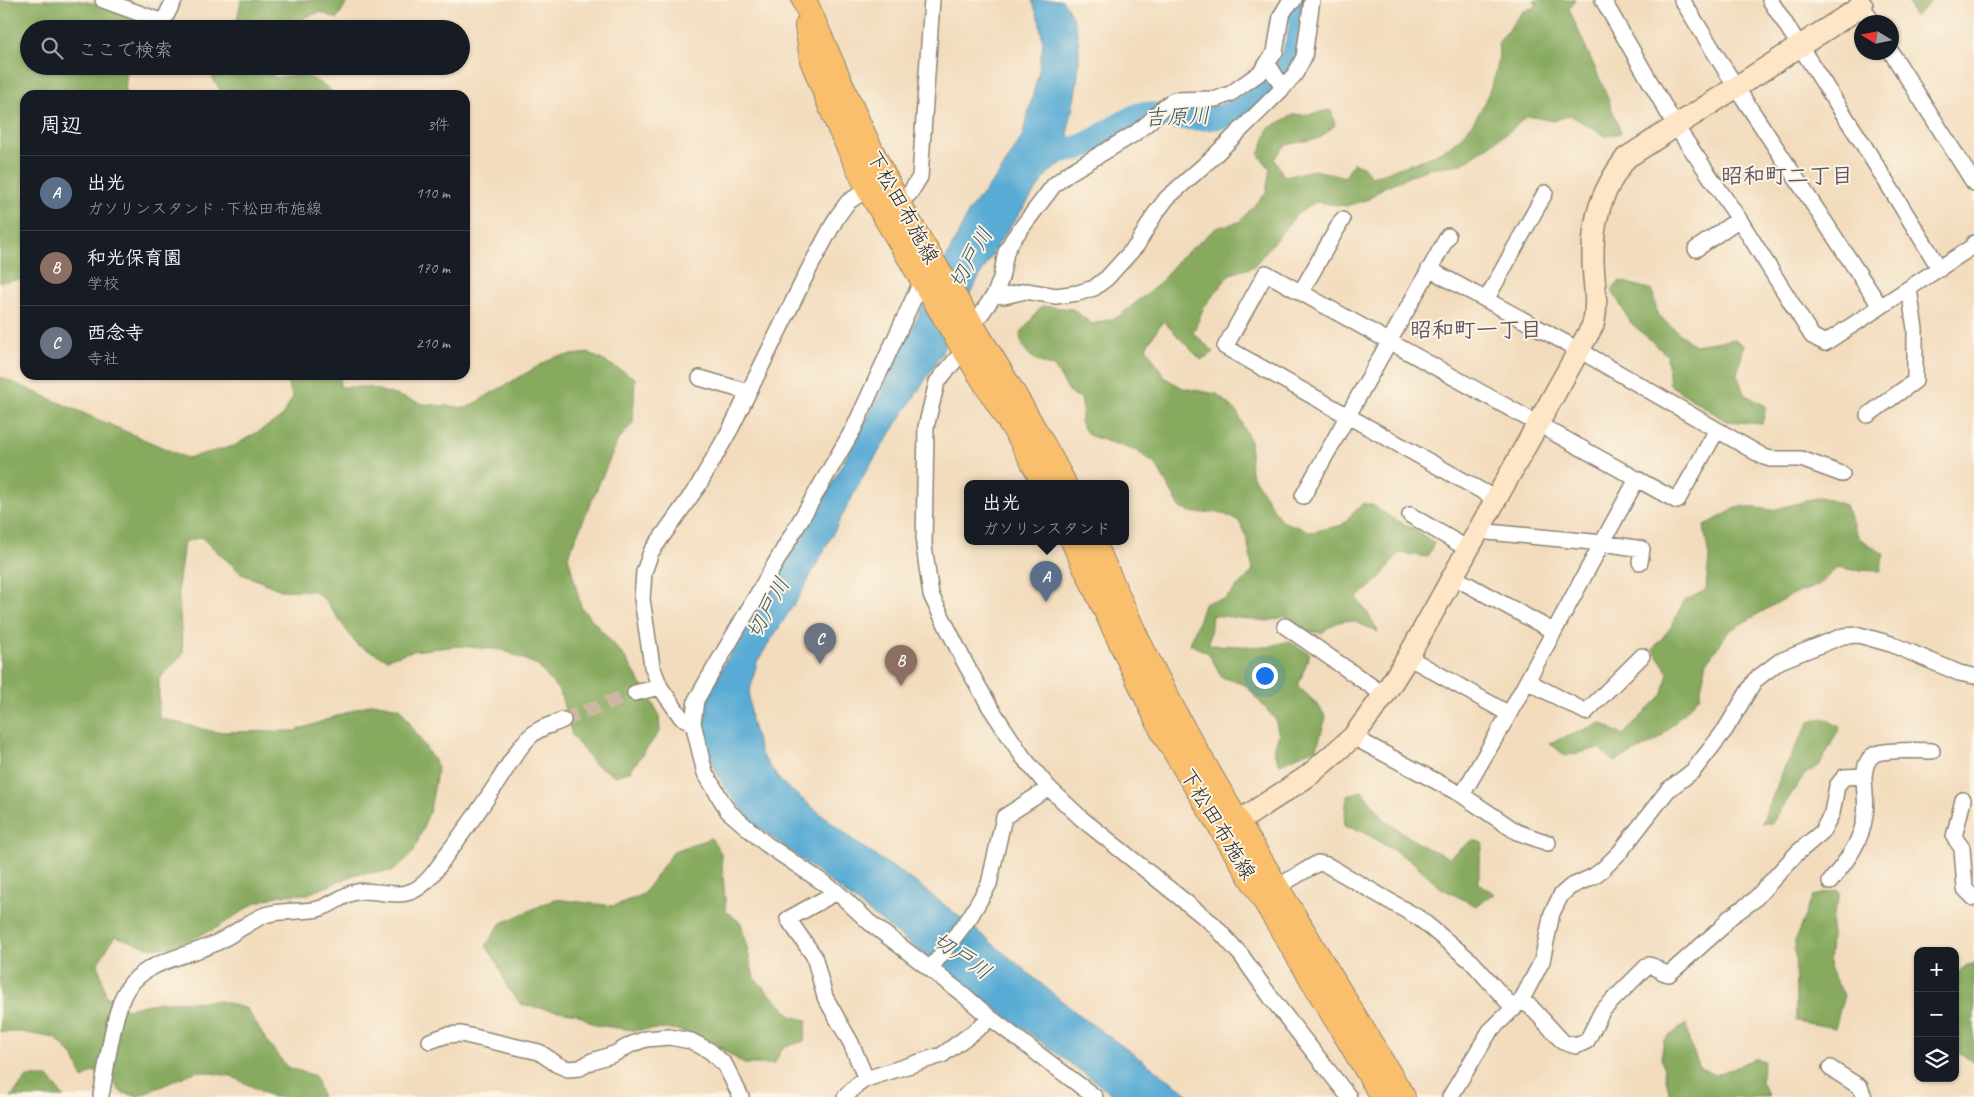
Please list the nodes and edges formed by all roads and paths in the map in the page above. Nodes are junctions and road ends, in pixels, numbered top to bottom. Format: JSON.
{"nodes":[{"id":1,"x":103,"y":0,"type":"edge"},
{"id":2,"x":174,"y":0,"type":"edge"},
{"id":3,"x":804,"y":0,"type":"edge"},
{"id":4,"x":932,"y":0,"type":"edge"},
{"id":5,"x":1312,"y":0,"type":"edge"},
{"id":6,"x":1603,"y":0,"type":"edge"},
{"id":7,"x":1682,"y":0,"type":"edge"},
{"id":8,"x":1770,"y":0,"type":"edge"},
{"id":9,"x":1290,"y":3,"type":"edge"},
{"id":10,"x":1867,"y":7,"type":"edge"},
{"id":11,"x":158,"y":20,"type":"edge"},
{"id":12,"x":164,"y":20,"type":"edge"},
{"id":13,"x":1799,"y":46,"type":"junction"},
{"id":14,"x":1896,"y":60,"type":"edge"},
{"id":15,"x":1268,"y":64,"type":"junction"},
{"id":16,"x":1736,"y":87,"type":"junction"},
{"id":17,"x":1283,"y":88,"type":"junction"},
{"id":18,"x":1675,"y":125,"type":"junction"},
{"id":19,"x":877,"y":183,"type":"junction"},
{"id":20,"x":1974,"y":183,"type":"edge"},
{"id":21,"x":1545,"y":193,"type":"dead end"},
{"id":22,"x":892,"y":210,"type":"junction"},
{"id":23,"x":1739,"y":219,"type":"junction"},
{"id":24,"x":1342,"y":220,"type":"dead end"},
{"id":25,"x":1448,"y":236,"type":"dead end"},
{"id":26,"x":1974,"y":243,"type":"edge"},
{"id":27,"x":1696,"y":249,"type":"dead end"},
{"id":28,"x":1429,"y":269,"type":"junction"},
{"id":29,"x":1940,"y":269,"type":"junction"},
{"id":30,"x":928,"y":277,"type":"junction"},
{"id":31,"x":1909,"y":289,"type":"junction"},
{"id":32,"x":1301,"y":292,"type":"junction"},
{"id":33,"x":995,"y":294,"type":"junction"},
{"id":34,"x":1486,"y":300,"type":"junction"},
{"id":35,"x":1880,"y":306,"type":"junction"},
{"id":36,"x":966,"y":335,"type":"junction"},
{"id":37,"x":1389,"y":341,"type":"junction"},
{"id":38,"x":1579,"y":350,"type":"junction"},
{"id":39,"x":700,"y":378,"type":"dead end"},
{"id":40,"x":748,"y":392,"type":"junction"},
{"id":41,"x":1348,"y":415,"type":"junction"},
{"id":42,"x":1868,"y":416,"type":"dead end"},
{"id":43,"x":1537,"y":424,"type":"junction"},
{"id":44,"x":1717,"y":430,"type":"junction"},
{"id":45,"x":1842,"y":474,"type":"dead end"},
{"id":46,"x":1042,"y":480,"type":"edge"},
{"id":47,"x":1062,"y":480,"type":"edge"},
{"id":48,"x":1637,"y":480,"type":"junction"},
{"id":49,"x":1303,"y":496,"type":"dead end"},
{"id":50,"x":1496,"y":499,"type":"junction"},
{"id":51,"x":1410,"y":515,"type":"dead end"},
{"id":52,"x":1480,"y":528,"type":"junction"},
{"id":53,"x":1603,"y":543,"type":"junction"},
{"id":54,"x":1075,"y":545,"type":"edge"},
{"id":55,"x":1095,"y":545,"type":"edge"},
{"id":56,"x":1468,"y":549,"type":"junction"},
{"id":57,"x":1640,"y":562,"type":"dead end"},
{"id":58,"x":1452,"y":576,"type":"junction"},
{"id":59,"x":1285,"y":626,"type":"dead end"},
{"id":60,"x":1553,"y":631,"type":"junction"},
{"id":61,"x":1642,"y":656,"type":"dead end"},
{"id":62,"x":1408,"y":657,"type":"junction"},
{"id":63,"x":1974,"y":676,"type":"edge"},
{"id":64,"x":1527,"y":681,"type":"junction"},
{"id":65,"x":660,"y":687,"type":"junction"},
{"id":66,"x":635,"y":693,"type":"tunnel mouth"},
{"id":67,"x":1384,"y":694,"type":"junction"},
{"id":68,"x":1509,"y":714,"type":"junction"},
{"id":69,"x":563,"y":720,"type":"tunnel mouth"},
{"id":70,"x":693,"y":723,"type":"junction"},
{"id":71,"x":1353,"y":737,"type":"junction"},
{"id":72,"x":1932,"y":751,"type":"dead end"},
{"id":73,"x":1864,"y":776,"type":"junction"},
{"id":74,"x":1049,"y":788,"type":"junction"},
{"id":75,"x":1462,"y":795,"type":"junction"},
{"id":76,"x":1963,"y":800,"type":"dead end"},
{"id":77,"x":1230,"y":828,"type":"junction"},
{"id":78,"x":1548,"y":843,"type":"dead end"},
{"id":79,"x":1830,"y":882,"type":"dead end"},
{"id":80,"x":1277,"y":887,"type":"junction"},
{"id":81,"x":837,"y":892,"type":"junction"},
{"id":82,"x":1974,"y":898,"type":"edge"},
{"id":83,"x":932,"y":967,"type":"junction"},
{"id":84,"x":1518,"y":1005,"type":"junction"},
{"id":85,"x":989,"y":1018,"type":"junction"},
{"id":86,"x":430,"y":1041,"type":"dead end"},
{"id":87,"x":1830,"y":1068,"type":"dead end"},
{"id":88,"x":866,"y":1079,"type":"junction"},
{"id":89,"x":101,"y":1095,"type":"dead end"},
{"id":90,"x":741,"y":1097,"type":"edge"},
{"id":91,"x":845,"y":1097,"type":"edge"},
{"id":92,"x":1095,"y":1097,"type":"edge"},
{"id":93,"x":1349,"y":1097,"type":"edge"},
{"id":94,"x":1383,"y":1097,"type":"edge"},
{"id":95,"x":1403,"y":1097,"type":"edge"},
{"id":96,"x":1450,"y":1097,"type":"edge"},
{"id":97,"x":1864,"y":1097,"type":"edge"}],
"edges":[{"from":1,"to":11,"type":"street"},
{"from":2,"to":12,"type":"street"},
{"from":3,"to":19,"type":"main road","name":"下松田布施線"},
{"from":4,"to":22,"type":"street"},
{"from":5,"to":17,"type":"street"},
{"from":6,"to":18,"type":"street"},
{"from":7,"to":16,"type":"street"},
{"from":8,"to":13,"type":"street"},
{"from":9,"to":15,"type":"street"},
{"from":10,"to":13,"type":"street"},
{"from":13,"to":16,"type":"street"},
{"from":13,"to":29,"type":"street"},
{"from":14,"to":20,"type":"street"},
{"from":15,"to":17,"type":"street"},
{"from":15,"to":33,"type":"street"},
{"from":16,"to":18,"type":"street"},
{"from":16,"to":35,"type":"street"},
{"from":17,"to":33,"type":"street"},
{"from":18,"to":23,"type":"street"},
{"from":18,"to":38,"type":"street"},
{"from":19,"to":22,"type":"main road","name":"下松田布施線"},
{"from":19,"to":40,"type":"street"},
{"from":21,"to":34,"type":"street"},
{"from":22,"to":30,"type":"main road","name":"下松田布施線"},
{"from":23,"to":27,"type":"street"},
{"from":23,"to":35,"type":"street"},
{"from":24,"to":32,"type":"street"},
{"from":25,"to":28,"type":"street"},
{"from":26,"to":29,"type":"street"},
{"from":28,"to":34,"type":"street"},
{"from":28,"to":37,"type":"street"},
{"from":29,"to":31,"type":"street"},
{"from":30,"to":36,"type":"main road","name":"下松田布施線"},
{"from":30,"to":70,"type":"street"},
{"from":31,"to":35,"type":"street"},
{"from":31,"to":42,"type":"street"},
{"from":32,"to":37,"type":"street"},
{"from":32,"to":41,"type":"street"},
{"from":33,"to":36,"type":"street"},
{"from":34,"to":38,"type":"street"},
{"from":36,"to":46,"type":"main road","name":"下松田布施線"},
{"from":36,"to":47,"type":"main road","name":"下松田布施線"},
{"from":36,"to":74,"type":"street"},
{"from":37,"to":41,"type":"street"},
{"from":37,"to":43,"type":"street"},
{"from":38,"to":43,"type":"street"},
{"from":38,"to":44,"type":"street"},
{"from":39,"to":40,"type":"street"},
{"from":40,"to":65,"type":"street"},
{"from":41,"to":49,"type":"street"},
{"from":41,"to":50,"type":"street"},
{"from":43,"to":48,"type":"street"},
{"from":43,"to":50,"type":"street"},
{"from":44,"to":45,"type":"street"},
{"from":44,"to":48,"type":"street"},
{"from":48,"to":53,"type":"street"},
{"from":50,"to":52,"type":"street"},
{"from":51,"to":56,"type":"street"},
{"from":52,"to":53,"type":"street"},
{"from":52,"to":56,"type":"street"},
{"from":53,"to":57,"type":"street"},
{"from":53,"to":60,"type":"street"},
{"from":54,"to":77,"type":"main road","name":"下松田布施線"},
{"from":55,"to":77,"type":"main road","name":"下松田布施線"},
{"from":56,"to":58,"type":"street"},
{"from":58,"to":60,"type":"street"},
{"from":58,"to":62,"type":"street"},
{"from":59,"to":67,"type":"street"},
{"from":60,"to":64,"type":"street"},
{"from":61,"to":64,"type":"street"},
{"from":62,"to":67,"type":"street"},
{"from":62,"to":68,"type":"street"},
{"from":63,"to":84,"type":"street"},
{"from":64,"to":68,"type":"street"},
{"from":65,"to":66,"type":"street"},
{"from":65,"to":70,"type":"street"},
{"from":67,"to":71,"type":"street"},
{"from":68,"to":75,"type":"street"},
{"from":69,"to":89,"type":"street"},
{"from":70,"to":81,"type":"street"},
{"from":71,"to":75,"type":"street"},
{"from":71,"to":77,"type":"street"},
{"from":72,"to":73,"type":"street"},
{"from":73,"to":79,"type":"street"},
{"from":73,"to":84,"type":"street"},
{"from":74,"to":83,"type":"street"},
{"from":74,"to":93,"type":"street"},
{"from":75,"to":78,"type":"street"},
{"from":76,"to":82,"type":"street"},
{"from":77,"to":80,"type":"main road","name":"下松田布施線"},
{"from":77,"to":94,"type":"main road","name":"下松田布施線"},
{"from":80,"to":84,"type":"street"},
{"from":80,"to":95,"type":"main road","name":"下松田布施線"},
{"from":81,"to":83,"type":"street"},
{"from":81,"to":88,"type":"street"},
{"from":83,"to":85,"type":"street"},
{"from":84,"to":96,"type":"street"},
{"from":85,"to":88,"type":"street"},
{"from":85,"to":92,"type":"street"},
{"from":86,"to":90,"type":"street"},
{"from":87,"to":97,"type":"street"},
{"from":88,"to":91,"type":"street"}]}
